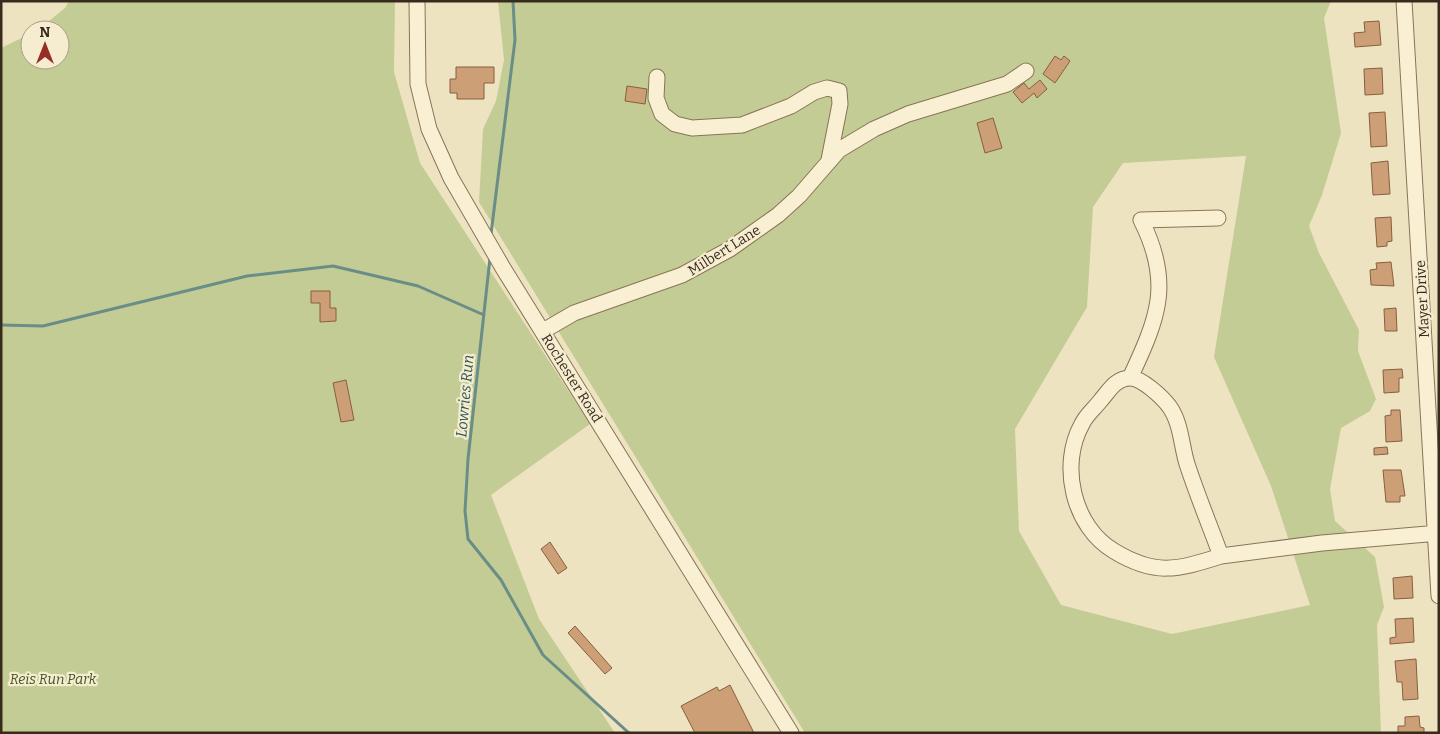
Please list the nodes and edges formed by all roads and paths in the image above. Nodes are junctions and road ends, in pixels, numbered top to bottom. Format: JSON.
{"nodes":[{"id":1,"x":416,"y":1,"type":"edge"},
{"id":2,"x":1404,"y":1,"type":"edge"},
{"id":3,"x":1026,"y":71,"type":"dead end"},
{"id":4,"x":657,"y":77,"type":"dead end"},
{"id":5,"x":829,"y":160,"type":"junction"},
{"id":6,"x":1218,"y":218,"type":"dead end"},
{"id":7,"x":543,"y":332,"type":"junction"},
{"id":8,"x":1130,"y":378,"type":"junction"},
{"id":9,"x":1437,"y":534,"type":"edge"},
{"id":10,"x":1221,"y":556,"type":"junction"},
{"id":11,"x":1439,"y":596,"type":"edge"},
{"id":12,"x":791,"y":733,"type":"edge"}],
"edges":[{"from":1,"to":7,"type":"street","name":"Rochester Road"},
{"from":2,"to":9,"type":"street","name":"Mayer Drive"},
{"from":3,"to":5,"type":"street","name":"Milbert Lane"},
{"from":4,"to":5,"type":"street","name":"Milbert Lane"},
{"from":5,"to":7,"type":"street","name":"Milbert Lane"},
{"from":6,"to":8,"type":"street"},
{"from":7,"to":12,"type":"street","name":"Rochester Road"},
{"from":8,"to":10,"type":"street"},
{"from":8,"to":10,"type":"street"},
{"from":9,"to":10,"type":"street"},
{"from":9,"to":11,"type":"street","name":"Mayer Drive"}]}
